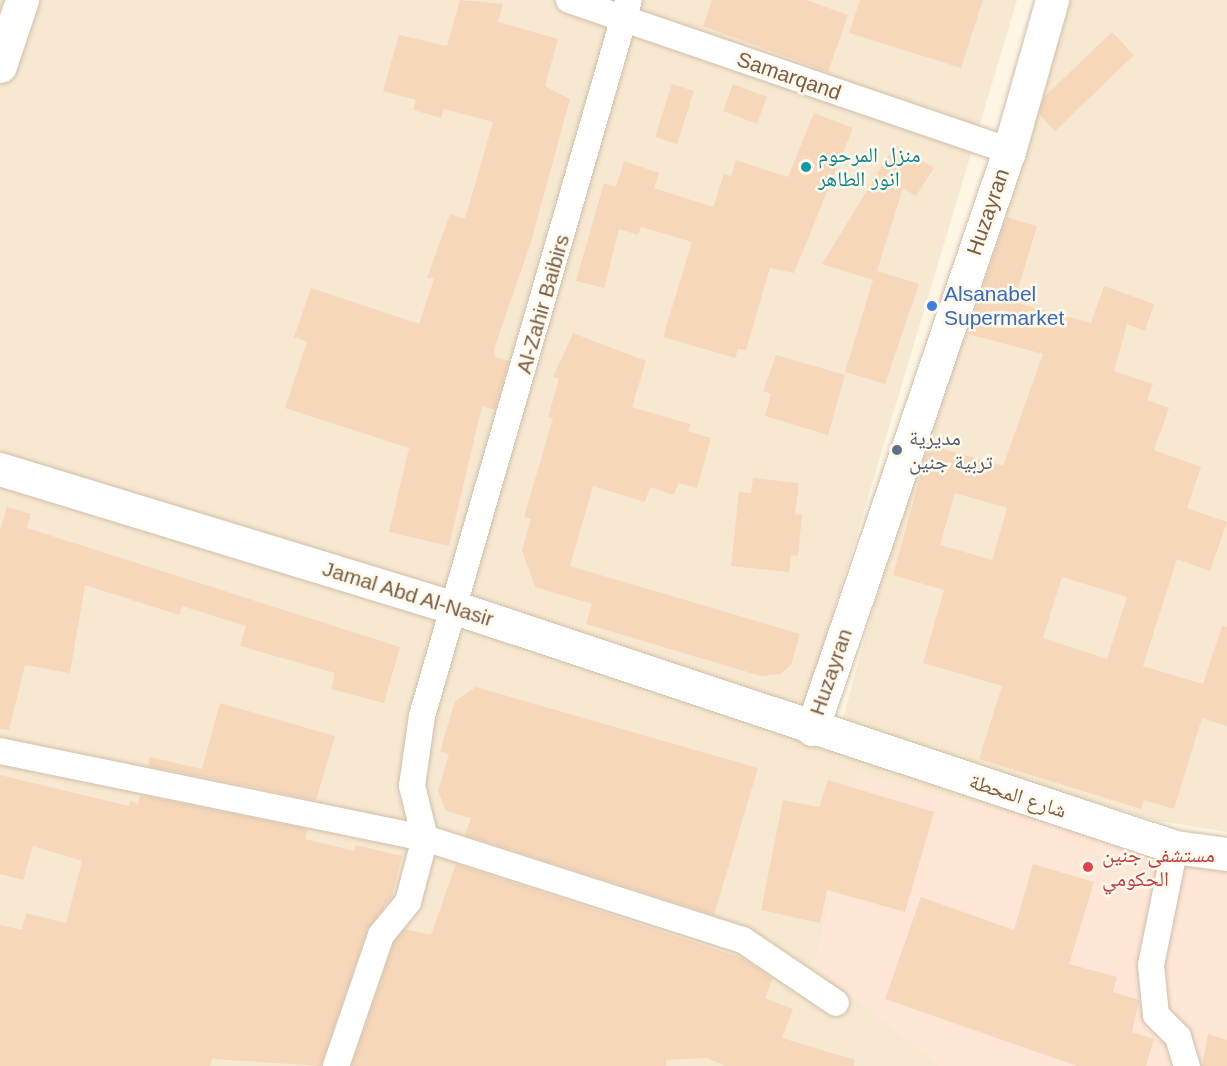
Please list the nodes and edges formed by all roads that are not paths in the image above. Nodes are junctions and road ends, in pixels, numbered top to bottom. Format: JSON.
{"nodes":[{"id":1,"x":22,"y":0,"type":"edge"},
{"id":2,"x":569,"y":0,"type":"edge"},
{"id":3,"x":1052,"y":0,"type":"edge"},
{"id":4,"x":626,"y":10,"type":"edge"},
{"id":5,"x":0,"y":66,"type":"edge"},
{"id":6,"x":1009,"y":152,"type":"junction"},
{"id":7,"x":0,"y":468,"type":"edge"},
{"id":8,"x":456,"y":608,"type":"junction"},
{"id":9,"x":812,"y":729,"type":"junction"},
{"id":10,"x":0,"y":751,"type":"edge"},
{"id":11,"x":424,"y":838,"type":"junction"},
{"id":12,"x":1175,"y":848,"type":"junction"},
{"id":13,"x":1227,"y":854,"type":"edge"},
{"id":14,"x":836,"y":1004,"type":"dead end"},
{"id":15,"x":336,"y":1066,"type":"edge"},
{"id":16,"x":1187,"y":1066,"type":"edge"}],
"edges":[{"from":1,"to":5,"type":"main road"},
{"from":2,"to":4,"type":"street","name":"Samarqand"},
{"from":3,"to":6,"type":"main road","name":"Huzayran"},
{"from":4,"to":6,"type":"street","name":"Samarqand"},
{"from":4,"to":8,"type":"street","name":"Al-Zahir Baibirs"},
{"from":6,"to":9,"type":"main road","name":"Huzayran"},
{"from":7,"to":8,"type":"main road","name":"Jamal Abd Al-Nasir"},
{"from":8,"to":9,"type":"main road","name":"Jamal Abd Al-Nasir"},
{"from":8,"to":11,"type":"street","name":"Al-Zahir Baibirs"},
{"from":9,"to":12,"type":"main road","name":"شارع المحطة"},
{"from":10,"to":11,"type":"street"},
{"from":11,"to":14,"type":"street"},
{"from":11,"to":15,"type":"street"},
{"from":12,"to":13,"type":"main road","name":"شارع المحطة"},
{"from":12,"to":16,"type":"street"}]}
